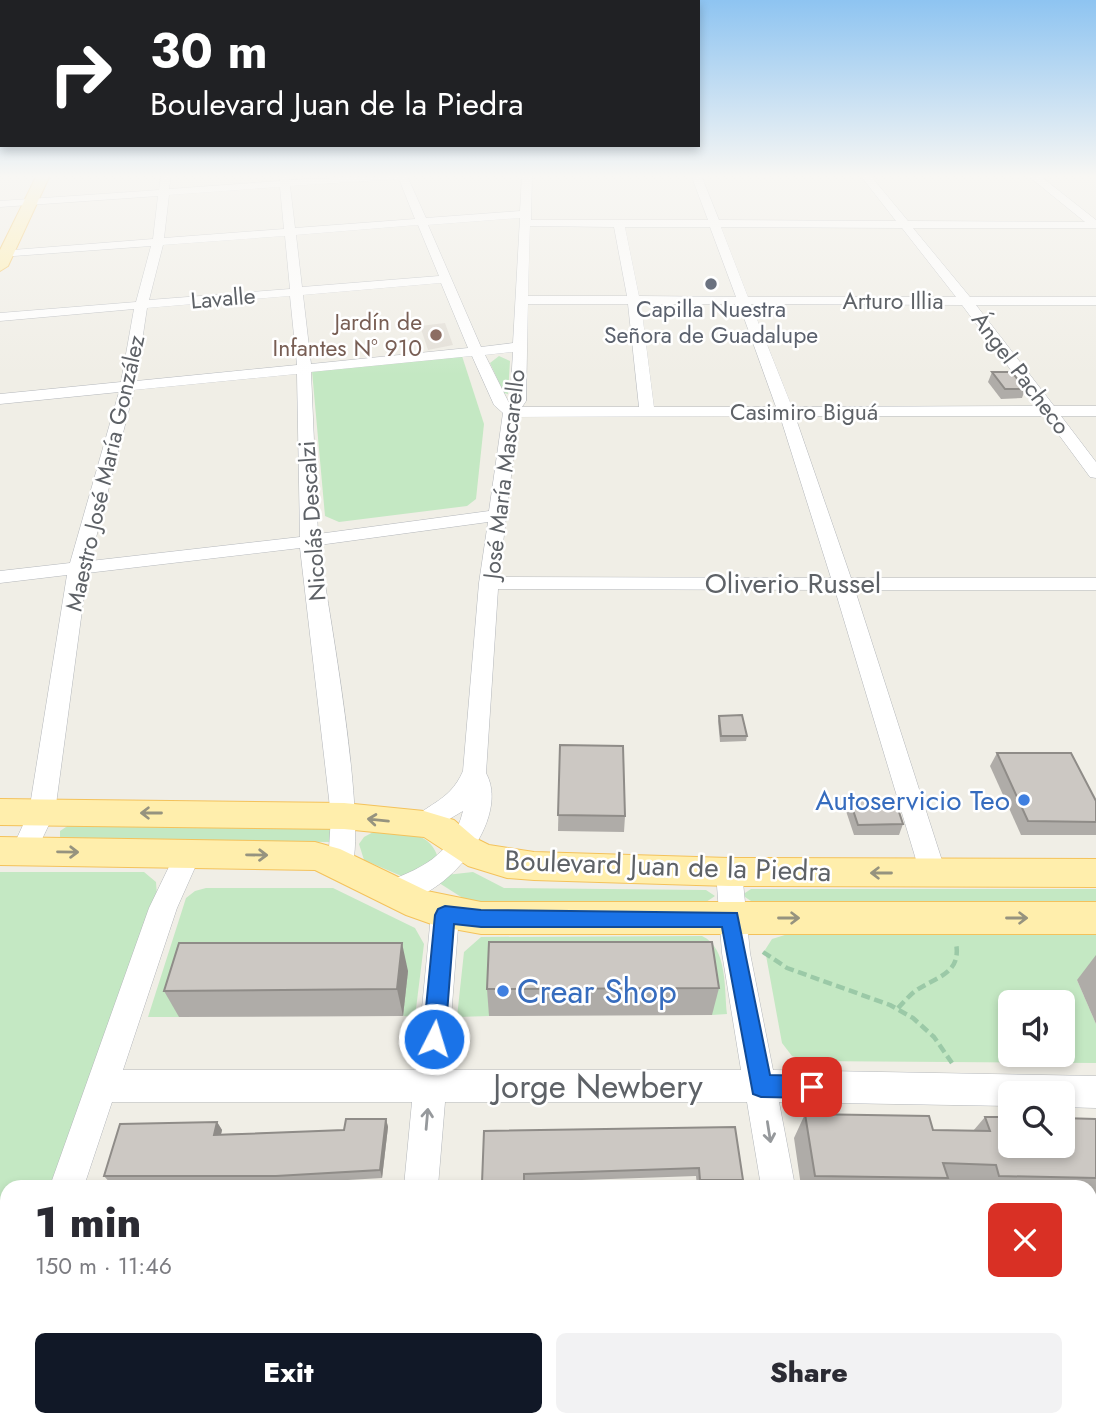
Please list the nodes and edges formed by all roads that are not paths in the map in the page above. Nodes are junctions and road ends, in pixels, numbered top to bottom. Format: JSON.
{"nodes":[{"id":1,"x":11,"y":242,"type":"edge"},
{"id":2,"x":158,"y":242,"type":"junction"},
{"id":3,"x":164,"y":242,"type":"edge"},
{"id":4,"x":291,"y":242,"type":"edge"},
{"id":5,"x":430,"y":242,"type":"edge"},
{"id":6,"x":525,"y":242,"type":"edge"},
{"id":7,"x":622,"y":242,"type":"edge"},
{"id":8,"x":720,"y":242,"type":"edge"},
{"id":9,"x":918,"y":242,"type":"edge"},
{"id":10,"x":2,"y":258,"type":"edge"},
{"id":11,"x":445,"y":279,"type":"junction"},
{"id":12,"x":296,"y":292,"type":"junction"},
{"id":13,"x":522,"y":300,"type":"junction"},
{"id":14,"x":742,"y":300,"type":"junction"},
{"id":15,"x":634,"y":301,"type":"junction"},
{"id":16,"x":1096,"y":301,"type":"edge"},
{"id":17,"x":967,"y":302,"type":"junction"},
{"id":18,"x":141,"y":304,"type":"junction"},
{"id":19,"x":0,"y":317,"type":"edge"},
{"id":20,"x":519,"y":348,"type":"junction"},
{"id":21,"x":476,"y":350,"type":"junction"},
{"id":22,"x":304,"y":366,"type":"junction"},
{"id":23,"x":128,"y":386,"type":"junction"},
{"id":24,"x":0,"y":399,"type":"edge"},
{"id":25,"x":648,"y":411,"type":"junction"},
{"id":26,"x":1049,"y":411,"type":"junction"},
{"id":27,"x":1096,"y":411,"type":"edge"},
{"id":28,"x":512,"y":412,"type":"junction"},
{"id":29,"x":786,"y":412,"type":"junction"},
{"id":30,"x":1096,"y":473,"type":"edge"},
{"id":31,"x":497,"y":515,"type":"junction"},
{"id":32,"x":309,"y":541,"type":"junction"},
{"id":33,"x":78,"y":569,"type":"junction"},
{"id":34,"x":0,"y":577,"type":"edge"},
{"id":35,"x":489,"y":583,"type":"junction"},
{"id":36,"x":843,"y":583,"type":"junction"},
{"id":37,"x":1096,"y":584,"type":"edge"},
{"id":38,"x":475,"y":771,"type":"junction"},
{"id":39,"x":0,"y":812,"type":"edge"},
{"id":40,"x":42,"y":812,"type":"junction"},
{"id":41,"x":344,"y":816,"type":"junction"},
{"id":42,"x":424,"y":824,"type":"junction"},
{"id":43,"x":463,"y":848,"type":"junction"},
{"id":44,"x":12,"y":851,"type":"edge"},
{"id":45,"x":188,"y":854,"type":"junction"},
{"id":46,"x":341,"y":865,"type":"junction"},
{"id":47,"x":729,"y":872,"type":"junction"},
{"id":48,"x":933,"y":873,"type":"junction"},
{"id":49,"x":1096,"y":873,"type":"edge"},
{"id":50,"x":390,"y":892,"type":"junction"},
{"id":51,"x":445,"y":915,"type":"junction"},
{"id":52,"x":1096,"y":918,"type":"edge"},
{"id":53,"x":731,"y":919,"type":"junction"},
{"id":54,"x":430,"y":1085,"type":"junction"},
{"id":55,"x":101,"y":1086,"type":"junction"},
{"id":56,"x":761,"y":1086,"type":"junction"},
{"id":57,"x":1093,"y":1098,"type":"edge"},
{"id":58,"x":69,"y":1180,"type":"edge"},
{"id":59,"x":422,"y":1180,"type":"edge"},
{"id":60,"x":777,"y":1180,"type":"edge"}],
"edges":[{"from":1,"to":10,"type":"main road"},
{"from":2,"to":3,"type":"street"},
{"from":2,"to":10,"type":"street"},
{"from":2,"to":18,"type":"street","name":"Maestro José María González"},
{"from":4,"to":12,"type":"street","name":"Nicolás Descalzi"},
{"from":5,"to":11,"type":"street"},
{"from":6,"to":13,"type":"street","name":"José María Mascarello"},
{"from":7,"to":15,"type":"street"},
{"from":8,"to":14,"type":"street"},
{"from":9,"to":17,"type":"street","name":"Ángel Pacheco"},
{"from":11,"to":12,"type":"street","name":"Lavalle"},
{"from":11,"to":21,"type":"street"},
{"from":12,"to":18,"type":"street","name":"Lavalle"},
{"from":12,"to":22,"type":"street","name":"Nicolás Descalzi"},
{"from":13,"to":15,"type":"street","name":"Arturo Illia"},
{"from":13,"to":20,"type":"street","name":"José María Mascarello"},
{"from":14,"to":15,"type":"street","name":"Arturo Illia"},
{"from":14,"to":17,"type":"street","name":"Arturo Illia"},
{"from":14,"to":29,"type":"street"},
{"from":15,"to":25,"type":"street"},
{"from":16,"to":17,"type":"street","name":"Arturo Illia"},
{"from":17,"to":26,"type":"street","name":"Ángel Pacheco"},
{"from":18,"to":19,"type":"street","name":"Lavalle"},
{"from":18,"to":23,"type":"street","name":"Maestro José María González"},
{"from":20,"to":21,"type":"street"},
{"from":20,"to":28,"type":"street","name":"José María Mascarello"},
{"from":21,"to":22,"type":"street"},
{"from":21,"to":28,"type":"street"},
{"from":22,"to":23,"type":"street"},
{"from":22,"to":32,"type":"street","name":"Nicolás Descalzi"},
{"from":23,"to":24,"type":"street"},
{"from":23,"to":33,"type":"street","name":"Maestro José María González"},
{"from":25,"to":28,"type":"street","name":"Casimiro Biguá"},
{"from":25,"to":29,"type":"street","name":"Casimiro Biguá"},
{"from":26,"to":27,"type":"street","name":"Casimiro Biguá"},
{"from":26,"to":29,"type":"street","name":"Casimiro Biguá"},
{"from":26,"to":30,"type":"street","name":"Ángel Pacheco"},
{"from":28,"to":31,"type":"street","name":"José María Mascarello"},
{"from":29,"to":36,"type":"street"},
{"from":31,"to":32,"type":"street"},
{"from":31,"to":35,"type":"street","name":"José María Mascarello"},
{"from":32,"to":33,"type":"street"},
{"from":32,"to":41,"type":"street","name":"Nicolás Descalzi"},
{"from":33,"to":34,"type":"street"},
{"from":33,"to":40,"type":"street","name":"Maestro José María González"},
{"from":35,"to":36,"type":"street","name":"Oliverio Russel"},
{"from":35,"to":38,"type":"street","name":"José María Mascarello"},
{"from":36,"to":37,"type":"street","name":"Oliverio Russel"},
{"from":36,"to":48,"type":"street"},
{"from":38,"to":42,"type":"street"},
{"from":38,"to":43,"type":"street","name":"José María Mascarello"},
{"from":39,"to":40,"type":"main road","name":"Boulevard Juan de la Piedra"},
{"from":41,"to":40,"type":"main road","name":"Boulevard Juan de la Piedra","one_way":true},
{"from":40,"to":44,"type":"street","name":"Maestro José María González"},
{"from":42,"to":41,"type":"main road","name":"Boulevard Juan de la Piedra","one_way":true},
{"from":41,"to":46,"type":"street","name":"Nicolás Descalzi"},
{"from":42,"to":43,"type":"main road","name":"Boulevard Juan de la Piedra"},
{"from":43,"to":47,"type":"main road","name":"Boulevard Juan de la Piedra"},
{"from":43,"to":50,"type":"street"},
{"from":44,"to":45,"type":"main road","name":"Boulevard Juan de la Piedra","one_way":true},
{"from":45,"to":46,"type":"main road","name":"Boulevard Juan de la Piedra","one_way":true},
{"from":45,"to":55,"type":"street"},
{"from":46,"to":50,"type":"main road","name":"Boulevard Juan de la Piedra"},
{"from":48,"to":47,"type":"main road","name":"Boulevard Juan de la Piedra","one_way":true},
{"from":47,"to":53,"type":"street"},
{"from":48,"to":49,"type":"main road","name":"Boulevard Juan de la Piedra"},
{"from":50,"to":51,"type":"main road","name":"Boulevard Juan de la Piedra"},
{"from":51,"to":53,"type":"main road","name":"Boulevard Juan de la Piedra"},
{"from":51,"to":54,"type":"street"},
{"from":53,"to":52,"type":"main road","name":"Boulevard Juan de la Piedra","one_way":true},
{"from":53,"to":56,"type":"street"},
{"from":54,"to":55,"type":"street","name":"Jorge Newbery"},
{"from":54,"to":56,"type":"street","name":"Jorge Newbery"},
{"from":59,"to":54,"type":"street","one_way":true},
{"from":55,"to":58,"type":"street"},
{"from":56,"to":57,"type":"street","name":"Jorge Newbery"},
{"from":56,"to":60,"type":"street","one_way":true}]}
